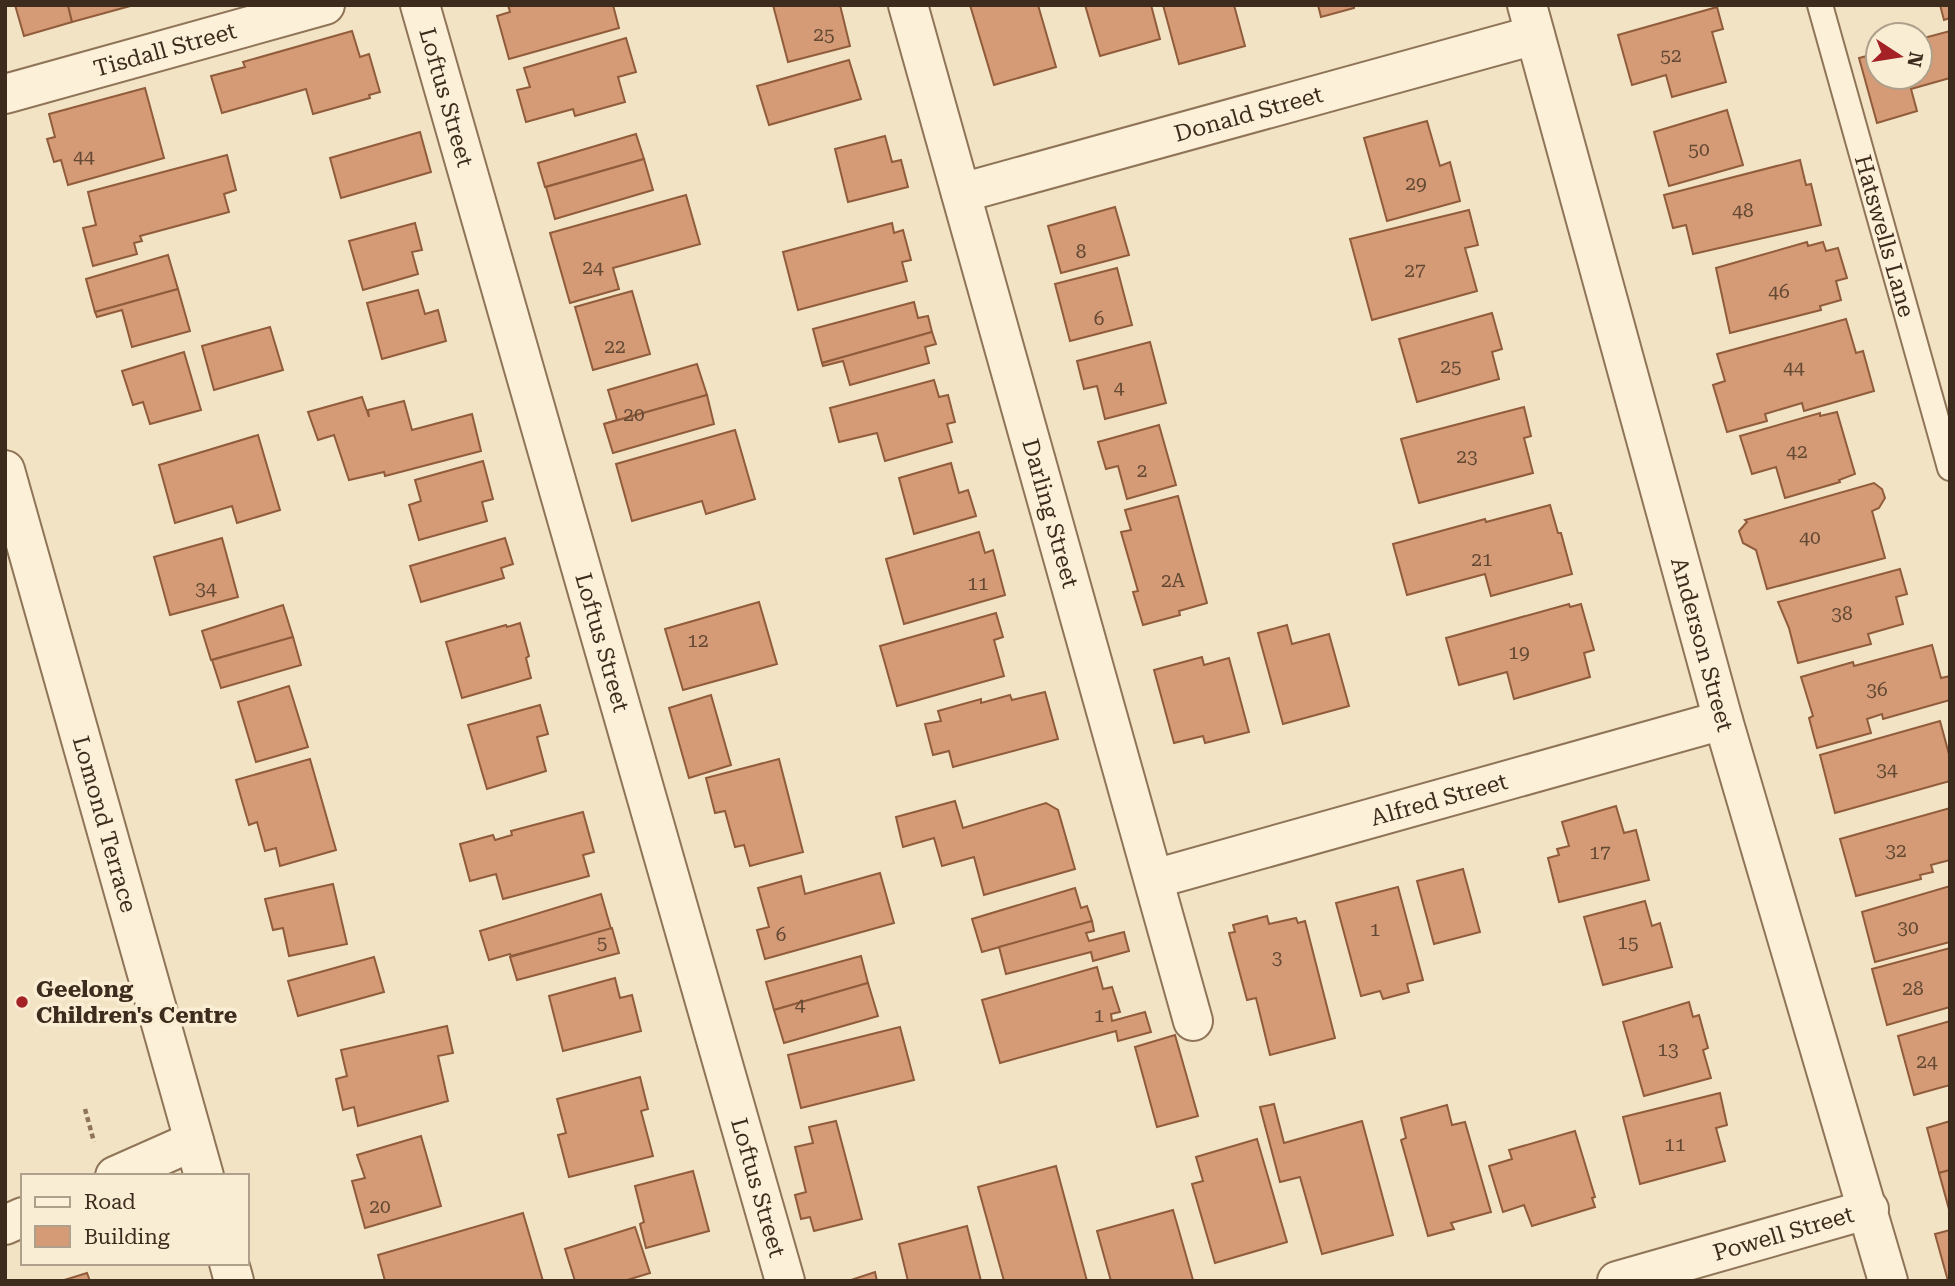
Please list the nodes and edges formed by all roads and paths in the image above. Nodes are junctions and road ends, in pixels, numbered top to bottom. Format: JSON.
{"nodes":[{"id":1,"x":325,"y":5,"type":"edge"},
{"id":2,"x":420,"y":5,"type":"edge"},
{"id":3,"x":908,"y":5,"type":"edge"},
{"id":4,"x":1820,"y":5,"type":"edge"},
{"id":5,"x":1531,"y":20,"type":"edge"},
{"id":6,"x":5,"y":94,"type":"edge"},
{"id":7,"x":961,"y":193,"type":"junction"},
{"id":8,"x":1950,"y":468,"type":"edge"},
{"id":9,"x":5,"y":470,"type":"edge"},
{"id":10,"x":1723,"y":720,"type":"junction"},
{"id":11,"x":1154,"y":879,"type":"junction"},
{"id":12,"x":1193,"y":1021,"type":"dead end"},
{"id":13,"x":199,"y":1158,"type":"edge"},
{"id":14,"x":124,"y":1174,"type":"edge"},
{"id":15,"x":1869,"y":1209,"type":"junction"},
{"id":16,"x":21,"y":1218,"type":"edge"},
{"id":17,"x":5,"y":1225,"type":"edge"},
{"id":18,"x":785,"y":1281,"type":"edge"},
{"id":19,"x":1617,"y":1281,"type":"edge"},
{"id":20,"x":1888,"y":1281,"type":"edge"}],
"edges":[{"from":1,"to":6,"type":"street","name":"Tisdall Street"},
{"from":2,"to":18,"type":"street","name":"Loftus Street"},
{"from":3,"to":7,"type":"street","name":"Darling Street"},
{"from":4,"to":8,"type":"lane","name":"Hatswells Lane"},
{"from":5,"to":7,"type":"street","name":"Donald Street"},
{"from":5,"to":10,"type":"street","name":"Anderson Street"},
{"from":7,"to":11,"type":"street","name":"Darling Street"},
{"from":9,"to":13,"type":"street","name":"Lomond Terrace"},
{"from":10,"to":11,"type":"street","name":"Alfred Street"},
{"from":10,"to":15,"type":"street","name":"Anderson Street"},
{"from":11,"to":12,"type":"street","name":"Darling Street"},
{"from":13,"to":14,"type":"street"},
{"from":15,"to":19,"type":"street","name":"Powell Street"},
{"from":15,"to":20,"type":"street","name":"Anderson Street"},
{"from":16,"to":17,"type":"street"}]}
